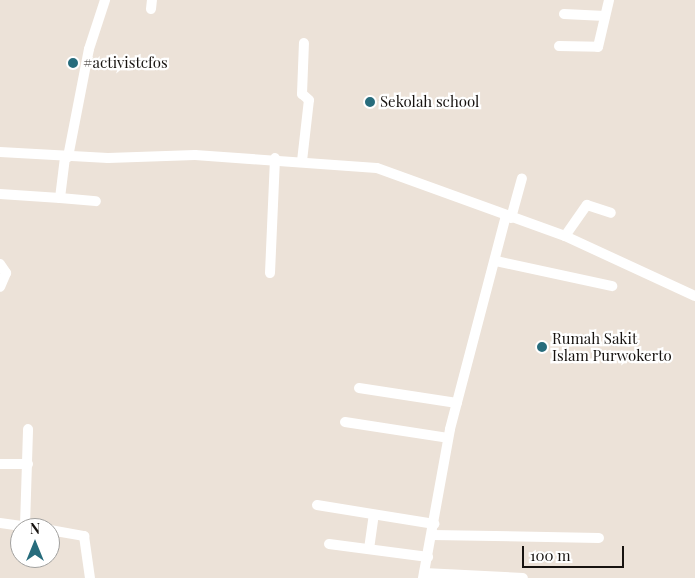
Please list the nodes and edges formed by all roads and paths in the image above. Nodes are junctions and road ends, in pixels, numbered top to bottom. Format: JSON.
{"nodes":[{"id":1,"x":105,"y":0,"type":"edge"},
{"id":2,"x":609,"y":0,"type":"edge"},
{"id":3,"x":564,"y":14,"type":"dead end"},
{"id":4,"x":605,"y":16,"type":"junction"},
{"id":5,"x":304,"y":43,"type":"dead end"},
{"id":6,"x":560,"y":46,"type":"dead end"},
{"id":7,"x":303,"y":107,"type":"dead end"},
{"id":8,"x":0,"y":152,"type":"edge"},
{"id":9,"x":67,"y":157,"type":"junction"},
{"id":10,"x":275,"y":158,"type":"junction"},
{"id":11,"x":300,"y":160,"type":"junction"},
{"id":12,"x":522,"y":178,"type":"dead end"},
{"id":13,"x":0,"y":194,"type":"edge"},
{"id":14,"x":60,"y":198,"type":"junction"},
{"id":15,"x":96,"y":201,"type":"dead end"},
{"id":16,"x":611,"y":213,"type":"dead end"},
{"id":17,"x":508,"y":216,"type":"junction"},
{"id":18,"x":565,"y":236,"type":"junction"},
{"id":19,"x":496,"y":261,"type":"junction"},
{"id":20,"x":0,"y":264,"type":"edge"},
{"id":21,"x":270,"y":273,"type":"dead end"},
{"id":22,"x":612,"y":286,"type":"dead end"},
{"id":23,"x":0,"y":287,"type":"edge"},
{"id":24,"x":695,"y":296,"type":"edge"},
{"id":25,"x":359,"y":388,"type":"dead end"},
{"id":26,"x":456,"y":403,"type":"junction"},
{"id":27,"x":345,"y":422,"type":"dead end"},
{"id":28,"x":28,"y":429,"type":"dead end"},
{"id":29,"x":448,"y":438,"type":"junction"},
{"id":30,"x":0,"y":464,"type":"edge"},
{"id":31,"x":28,"y":464,"type":"junction"},
{"id":32,"x":317,"y":505,"type":"dead end"},
{"id":33,"x":374,"y":515,"type":"junction"},
{"id":34,"x":25,"y":518,"type":"edge"},
{"id":35,"x":433,"y":529,"type":"junction"},
{"id":36,"x":60,"y":532,"type":"edge"},
{"id":37,"x":599,"y":538,"type":"dead end"},
{"id":38,"x":329,"y":544,"type":"dead end"},
{"id":39,"x":369,"y":549,"type":"junction"},
{"id":40,"x":428,"y":558,"type":"junction"},
{"id":41,"x":424,"y":576,"type":"edge"},
{"id":42,"x":495,"y":577,"type":"edge"},
{"id":43,"x":90,"y":578,"type":"edge"},
{"id":44,"x":523,"y":578,"type":"edge"}],
"edges":[{"from":1,"to":9,"type":"street"},
{"from":2,"to":4,"type":"street"},
{"from":3,"to":4,"type":"street"},
{"from":4,"to":6,"type":"street"},
{"from":5,"to":11,"type":"street"},
{"from":7,"to":11,"type":"street"},
{"from":8,"to":9,"type":"street"},
{"from":9,"to":10,"type":"street"},
{"from":9,"to":14,"type":"street"},
{"from":10,"to":11,"type":"street"},
{"from":10,"to":21,"type":"street"},
{"from":11,"to":17,"type":"street"},
{"from":12,"to":17,"type":"street"},
{"from":13,"to":14,"type":"street"},
{"from":14,"to":15,"type":"street"},
{"from":16,"to":18,"type":"street"},
{"from":17,"to":18,"type":"street"},
{"from":17,"to":19,"type":"street"},
{"from":18,"to":24,"type":"street"},
{"from":19,"to":22,"type":"street"},
{"from":19,"to":26,"type":"street"},
{"from":20,"to":23,"type":"street"},
{"from":25,"to":26,"type":"street"},
{"from":26,"to":29,"type":"street"},
{"from":27,"to":29,"type":"street"},
{"from":28,"to":31,"type":"street"},
{"from":29,"to":35,"type":"street"},
{"from":30,"to":31,"type":"street"},
{"from":31,"to":34,"type":"street"},
{"from":32,"to":33,"type":"street"},
{"from":33,"to":35,"type":"street"},
{"from":33,"to":39,"type":"street"},
{"from":35,"to":37,"type":"street"},
{"from":35,"to":40,"type":"street"},
{"from":36,"to":43,"type":"street"},
{"from":38,"to":39,"type":"street"},
{"from":39,"to":40,"type":"street"},
{"from":40,"to":41,"type":"street"},
{"from":41,"to":42,"type":"street"},
{"from":42,"to":44,"type":"street"}]}
